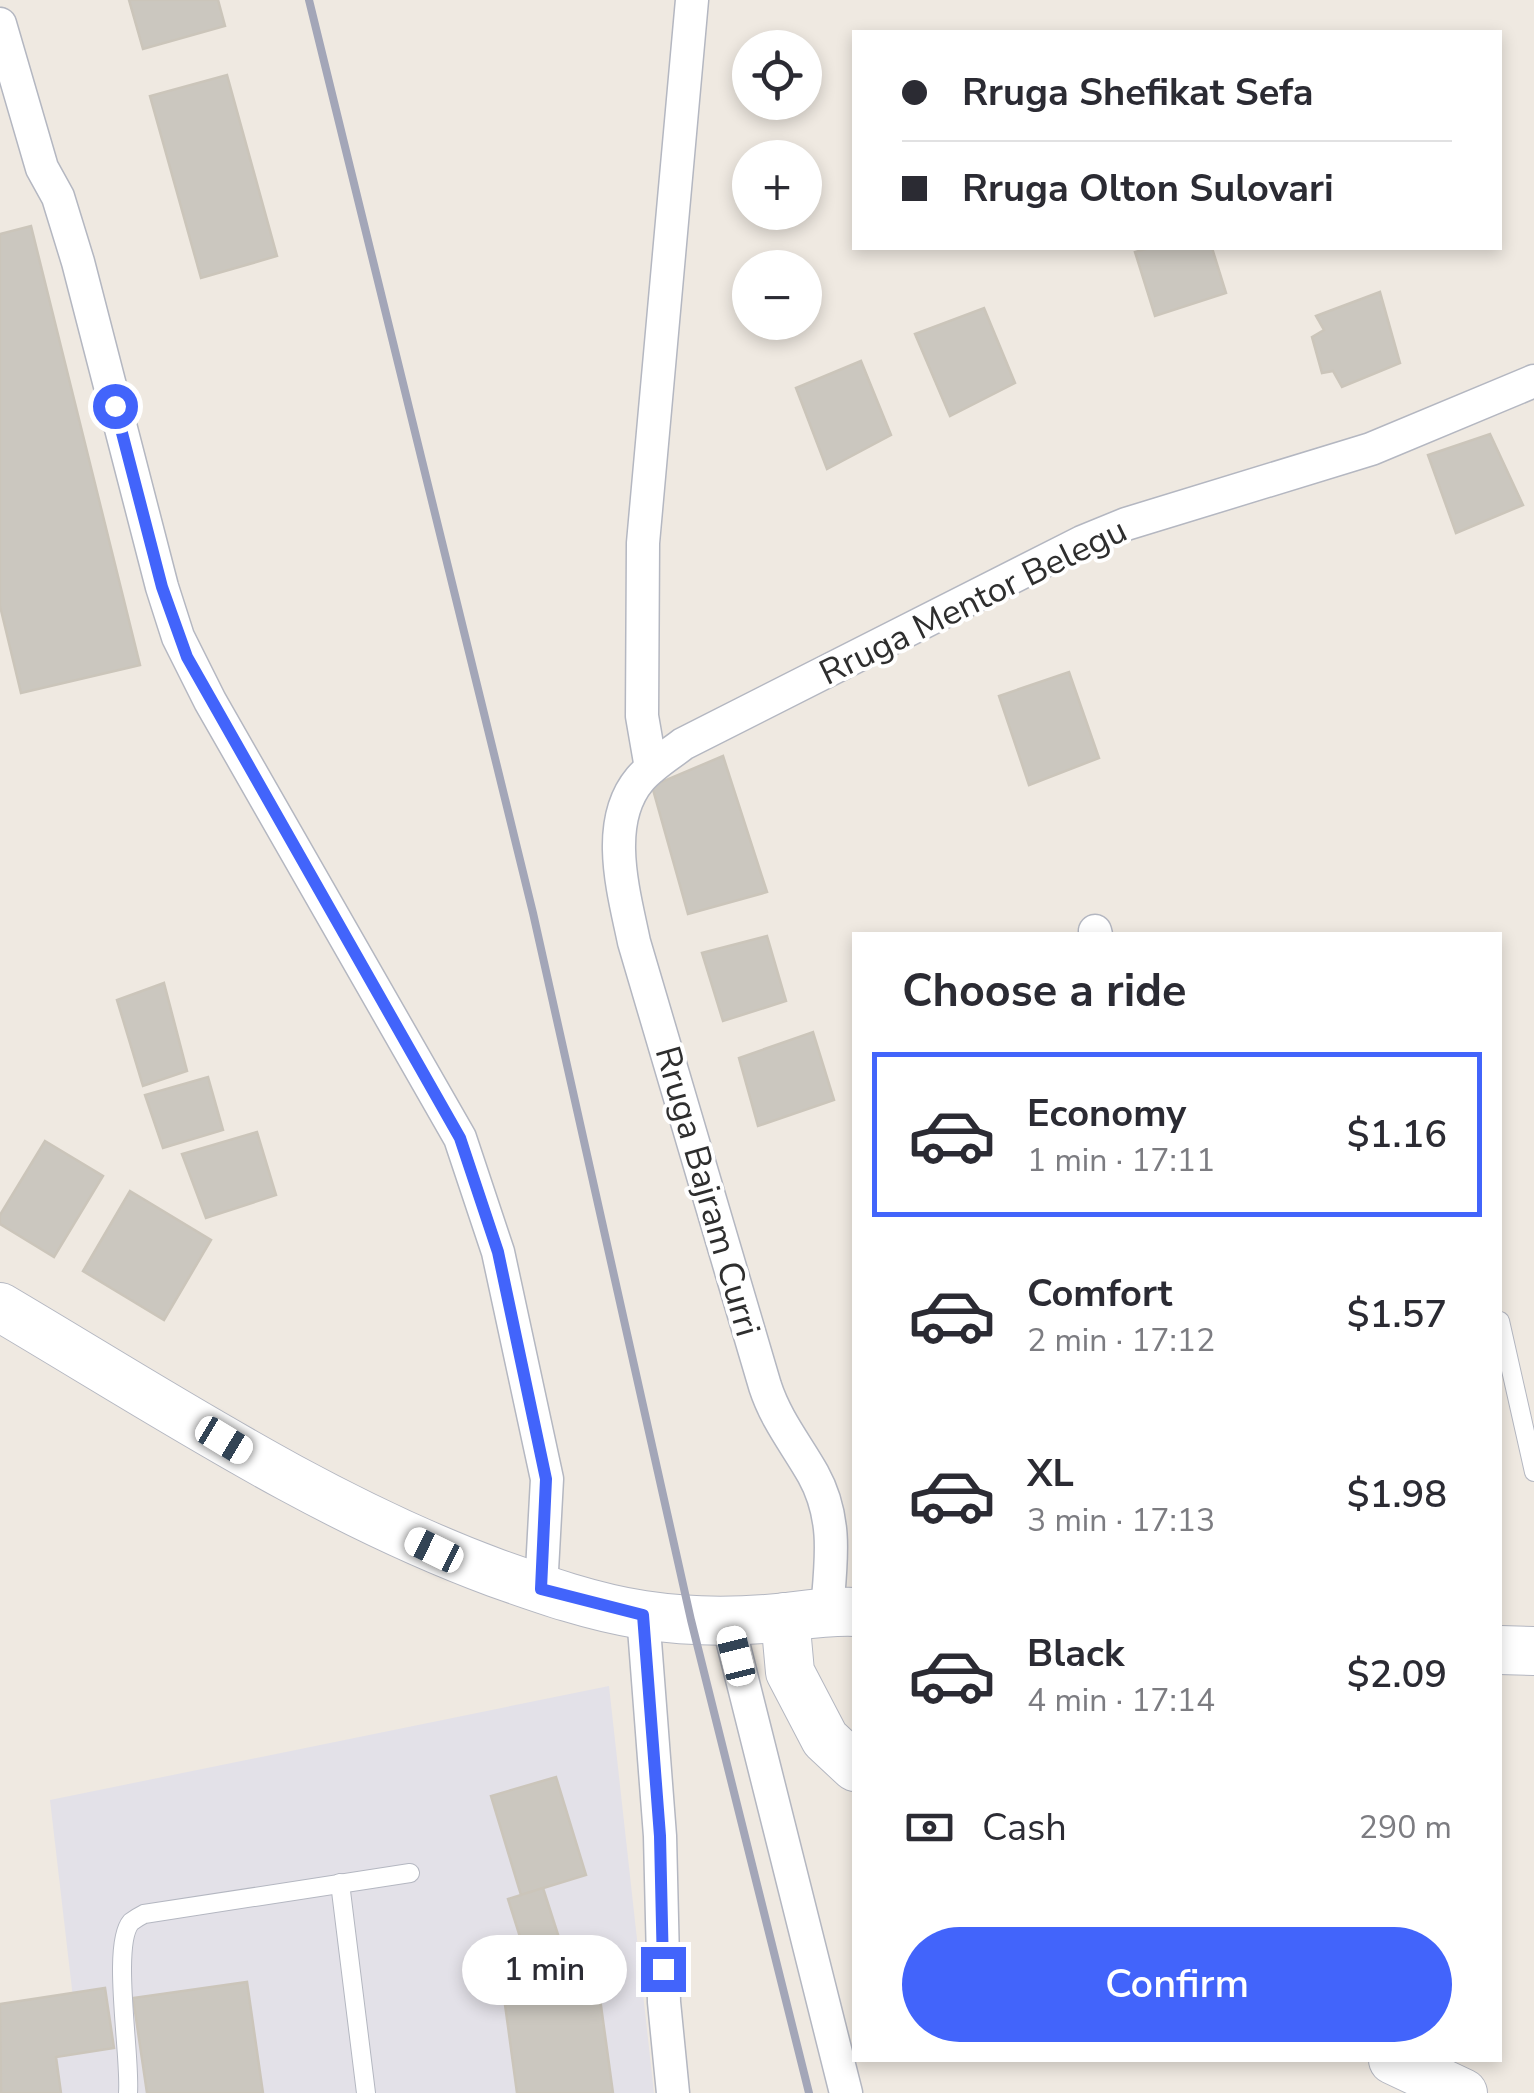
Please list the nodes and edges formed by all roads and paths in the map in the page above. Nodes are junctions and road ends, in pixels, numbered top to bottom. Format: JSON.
{"nodes":[{"id":1,"x":692,"y":0,"type":"edge"},
{"id":2,"x":0,"y":24,"type":"edge"},
{"id":3,"x":1534,"y":381,"type":"edge"},
{"id":4,"x":652,"y":768,"type":"junction"},
{"id":5,"x":0,"y":1307,"type":"edge"},
{"id":6,"x":1502,"y":1330,"type":"edge"},
{"id":7,"x":1534,"y":1472,"type":"edge"},
{"id":8,"x":541,"y":1589,"type":"junction"},
{"id":9,"x":822,"y":1613,"type":"edge"},
{"id":10,"x":643,"y":1615,"type":"junction"},
{"id":11,"x":727,"y":1620,"type":"junction"},
{"id":12,"x":1502,"y":1650,"type":"edge"},
{"id":13,"x":1534,"y":1652,"type":"edge"},
{"id":14,"x":852,"y":1764,"type":"edge"},
{"id":15,"x":410,"y":1872,"type":"dead end"},
{"id":16,"x":340,"y":1884,"type":"junction"},
{"id":17,"x":1397,"y":2062,"type":"edge"},
{"id":18,"x":128,"y":2093,"type":"edge"},
{"id":19,"x":366,"y":2093,"type":"edge"},
{"id":20,"x":673,"y":2093,"type":"edge"},
{"id":21,"x":846,"y":2093,"type":"edge"},
{"id":22,"x":1463,"y":2093,"type":"edge"}],
"edges":[{"from":1,"to":4,"type":"street"},
{"from":2,"to":8,"type":"street"},
{"from":3,"to":4,"type":"street","name":"Rruga Mentor Belegu"},
{"from":4,"to":9,"type":"street","name":"Rruga Bajram Curri"},
{"from":5,"to":8,"type":"street"},
{"from":6,"to":7,"type":"lane"},
{"from":8,"to":10,"type":"street"},
{"from":9,"to":11,"type":"street"},
{"from":9,"to":14,"type":"street"},
{"from":10,"to":11,"type":"street"},
{"from":10,"to":20,"type":"street"},
{"from":11,"to":21,"type":"street"},
{"from":12,"to":13,"type":"street"},
{"from":15,"to":16,"type":"lane"},
{"from":16,"to":18,"type":"lane"},
{"from":16,"to":19,"type":"lane"},
{"from":17,"to":22,"type":"street"}]}
